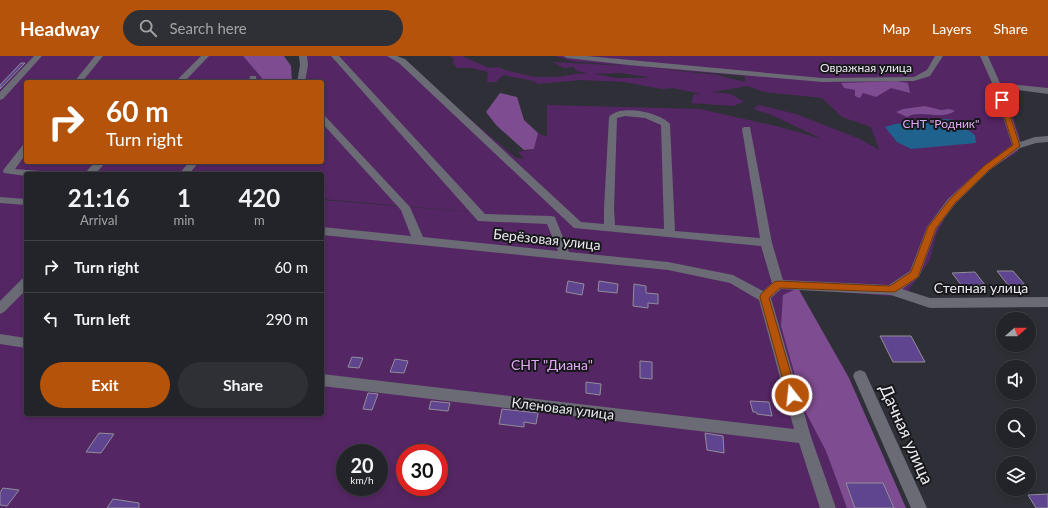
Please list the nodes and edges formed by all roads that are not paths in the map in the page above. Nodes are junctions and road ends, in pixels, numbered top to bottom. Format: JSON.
{"nodes":[{"id":1,"x":38,"y":56,"type":"edge"},
{"id":2,"x":99,"y":56,"type":"edge"},
{"id":3,"x":204,"y":56,"type":"edge"},
{"id":4,"x":303,"y":56,"type":"edge"},
{"id":5,"x":335,"y":56,"type":"edge"},
{"id":6,"x":391,"y":56,"type":"edge"},
{"id":7,"x":567,"y":56,"type":"edge"},
{"id":8,"x":939,"y":56,"type":"edge"},
{"id":9,"x":984,"y":56,"type":"edge"},
{"id":10,"x":80,"y":80,"type":"edge"},
{"id":11,"x":181,"y":80,"type":"edge"},
{"id":12,"x":301,"y":80,"type":"edge"},
{"id":13,"x":997,"y":85,"type":"junction"},
{"id":14,"x":1048,"y":91,"type":"edge"},
{"id":15,"x":0,"y":97,"type":"edge"},
{"id":16,"x":324,"y":120,"type":"edge"},
{"id":17,"x":747,"y":129,"type":"dead end"},
{"id":18,"x":1048,"y":139,"type":"edge"},
{"id":19,"x":1017,"y":146,"type":"junction"},
{"id":20,"x":24,"y":149,"type":"edge"},
{"id":21,"x":99,"y":164,"type":"edge"},
{"id":22,"x":192,"y":164,"type":"edge"},
{"id":23,"x":4,"y":171,"type":"edge"},
{"id":24,"x":91,"y":172,"type":"edge"},
{"id":25,"x":186,"y":172,"type":"edge"},
{"id":26,"x":24,"y":173,"type":"edge"},
{"id":27,"x":0,"y":178,"type":"edge"},
{"id":28,"x":0,"y":200,"type":"edge"},
{"id":29,"x":24,"y":202,"type":"edge"},
{"id":30,"x":610,"y":228,"type":"junction"},
{"id":31,"x":324,"y":231,"type":"edge"},
{"id":32,"x":670,"y":234,"type":"junction"},
{"id":33,"x":418,"y":240,"type":"junction"},
{"id":34,"x":766,"y":243,"type":"junction"},
{"id":35,"x":565,"y":256,"type":"junction"},
{"id":36,"x":24,"y":284,"type":"edge"},
{"id":37,"x":778,"y":284,"type":"junction"},
{"id":38,"x":891,"y":290,"type":"junction"},
{"id":39,"x":764,"y":297,"type":"junction"},
{"id":40,"x":1048,"y":302,"type":"edge"},
{"id":41,"x":0,"y":308,"type":"edge"},
{"id":42,"x":0,"y":339,"type":"edge"},
{"id":43,"x":24,"y":342,"type":"edge"},
{"id":44,"x":860,"y":376,"type":"dead end"},
{"id":45,"x":324,"y":380,"type":"edge"},
{"id":46,"x":804,"y":437,"type":"junction"},
{"id":47,"x":828,"y":508,"type":"edge"},
{"id":48,"x":919,"y":508,"type":"edge"}],
"edges":[{"from":1,"to":15,"type":"street"},
{"from":2,"to":10,"type":"street"},
{"from":3,"to":11,"type":"street"},
{"from":4,"to":12,"type":"street"},
{"from":5,"to":35,"type":"street"},
{"from":6,"to":30,"type":"street"},
{"from":7,"to":8,"type":"street","name":"Овражная улица"},
{"from":9,"to":13,"type":"street"},
{"from":13,"to":14,"type":"street"},
{"from":13,"to":19,"type":"street"},
{"from":16,"to":33,"type":"street"},
{"from":17,"to":34,"type":"street"},
{"from":18,"to":19,"type":"street"},
{"from":19,"to":38,"type":"street"},
{"from":20,"to":23,"type":"street"},
{"from":21,"to":24,"type":"street"},
{"from":22,"to":25,"type":"street"},
{"from":23,"to":26,"type":"street"},
{"from":23,"to":27,"type":"street"},
{"from":28,"to":29,"type":"street"},
{"from":30,"to":32,"type":"street"},
{"from":30,"to":32,"type":"street"},
{"from":31,"to":33,"type":"street","name":"Берёзовая улица"},
{"from":32,"to":34,"type":"street"},
{"from":33,"to":35,"type":"street","name":"Берёзовая улица"},
{"from":34,"to":37,"type":"street"},
{"from":35,"to":39,"type":"street","name":"Берёзовая улица"},
{"from":36,"to":41,"type":"street"},
{"from":37,"to":38,"type":"street","name":"Степная улица"},
{"from":37,"to":39,"type":"street"},
{"from":38,"to":40,"type":"street","name":"Степная улица"},
{"from":39,"to":46,"type":"street"},
{"from":42,"to":43,"type":"street"},
{"from":44,"to":48,"type":"street","name":"Дачная улица"},
{"from":45,"to":46,"type":"street","name":"Кленовая улица"},
{"from":46,"to":47,"type":"street"}]}
